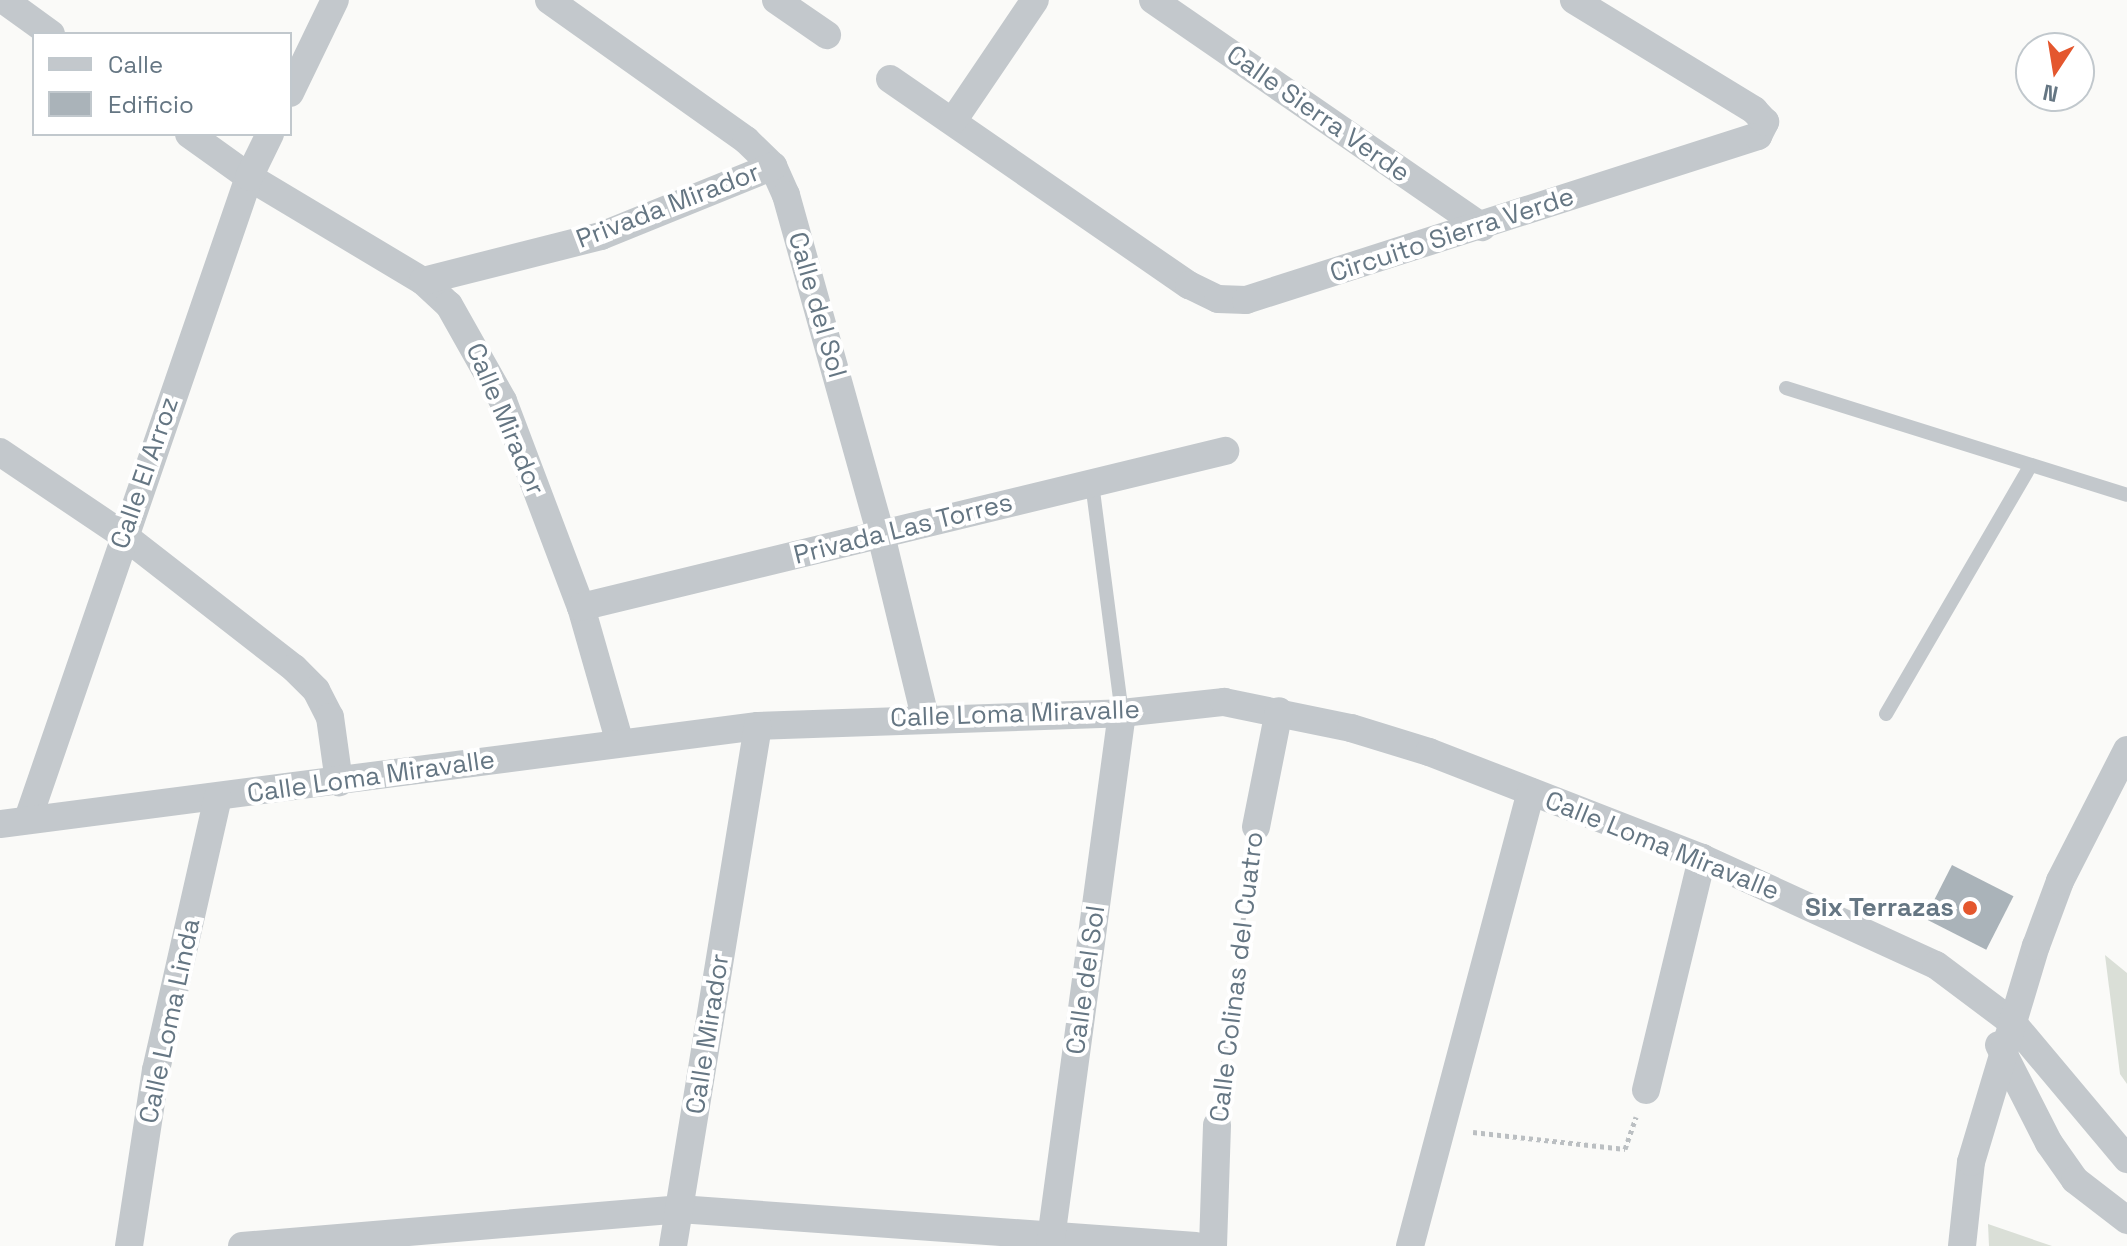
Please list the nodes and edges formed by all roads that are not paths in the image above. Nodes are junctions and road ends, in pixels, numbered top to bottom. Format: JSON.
{"nodes":[{"id":1,"x":4,"y":0,"type":"edge"},
{"id":2,"x":335,"y":0,"type":"edge"},
{"id":3,"x":549,"y":0,"type":"edge"},
{"id":4,"x":776,"y":0,"type":"edge"},
{"id":5,"x":1035,"y":0,"type":"edge"},
{"id":6,"x":1153,"y":0,"type":"edge"},
{"id":7,"x":1574,"y":0,"type":"edge"},
{"id":8,"x":48,"y":32,"type":"edge"},
{"id":9,"x":827,"y":35,"type":"dead end"},
{"id":10,"x":890,"y":79,"type":"dead end"},
{"id":11,"x":292,"y":89,"type":"edge"},
{"id":12,"x":953,"y":121,"type":"junction"},
{"id":13,"x":192,"y":136,"type":"edge"},
{"id":14,"x":269,"y":136,"type":"edge"},
{"id":15,"x":773,"y":166,"type":"junction"},
{"id":16,"x":249,"y":177,"type":"junction"},
{"id":17,"x":1482,"y":227,"type":"junction"},
{"id":18,"x":423,"y":281,"type":"junction"},
{"id":19,"x":1786,"y":388,"type":"dead end"},
{"id":20,"x":1225,"y":451,"type":"dead end"},
{"id":21,"x":0,"y":452,"type":"edge"},
{"id":22,"x":2031,"y":465,"type":"junction"},
{"id":23,"x":1092,"y":483,"type":"junction"},
{"id":24,"x":2127,"y":495,"type":"edge"},
{"id":25,"x":123,"y":535,"type":"junction"},
{"id":26,"x":881,"y":535,"type":"junction"},
{"id":27,"x":581,"y":607,"type":"junction"},
{"id":28,"x":1279,"y":711,"type":"junction"},
{"id":29,"x":1122,"y":713,"type":"junction"},
{"id":30,"x":1886,"y":714,"type":"dead end"},
{"id":31,"x":925,"y":717,"type":"junction"},
{"id":32,"x":758,"y":726,"type":"junction"},
{"id":33,"x":620,"y":743,"type":"junction"},
{"id":34,"x":2127,"y":750,"type":"edge"},
{"id":35,"x":339,"y":782,"type":"junction"},
{"id":36,"x":1531,"y":792,"type":"junction"},
{"id":37,"x":218,"y":798,"type":"junction"},
{"id":38,"x":29,"y":816,"type":"junction"},
{"id":39,"x":0,"y":824,"type":"edge"},
{"id":40,"x":1256,"y":827,"type":"road end"},
{"id":41,"x":1702,"y":858,"type":"junction"},
{"id":42,"x":1975,"y":997,"type":"junction"},
{"id":43,"x":2012,"y":1022,"type":"junction"},
{"id":44,"x":2002,"y":1051,"type":"junction"},
{"id":45,"x":1646,"y":1090,"type":"dead end"},
{"id":46,"x":1217,"y":1125,"type":"road end"},
{"id":47,"x":2127,"y":1159,"type":"edge"},
{"id":48,"x":679,"y":1209,"type":"junction"},
{"id":49,"x":2127,"y":1220,"type":"edge"},
{"id":50,"x":1050,"y":1242,"type":"edge"},
{"id":51,"x":129,"y":1246,"type":"edge"},
{"id":52,"x":242,"y":1246,"type":"edge"},
{"id":53,"x":673,"y":1246,"type":"edge"},
{"id":54,"x":1196,"y":1246,"type":"edge"},
{"id":55,"x":1213,"y":1246,"type":"edge"},
{"id":56,"x":1410,"y":1246,"type":"edge"},
{"id":57,"x":1962,"y":1246,"type":"edge"}],
"edges":[{"from":1,"to":8,"type":"street"},
{"from":2,"to":11,"type":"street"},
{"from":3,"to":15,"type":"street","name":"Calle del Sol"},
{"from":4,"to":9,"type":"street"},
{"from":5,"to":12,"type":"street"},
{"from":6,"to":17,"type":"street","name":"Calle Sierra Verde"},
{"from":7,"to":17,"type":"street","name":"Circuito Sierra Verde"},
{"from":10,"to":12,"type":"street","name":"Circuito Sierra Verde"},
{"from":12,"to":17,"type":"street","name":"Circuito Sierra Verde"},
{"from":13,"to":16,"type":"street","name":"Calle Mirador"},
{"from":14,"to":16,"type":"street","name":"Calle El Arroz"},
{"from":15,"to":18,"type":"street","name":"Privada Mirador"},
{"from":15,"to":26,"type":"street","name":"Calle del Sol"},
{"from":16,"to":18,"type":"street","name":"Calle Mirador"},
{"from":16,"to":25,"type":"street","name":"Calle El Arroz"},
{"from":18,"to":27,"type":"street","name":"Calle Mirador"},
{"from":19,"to":22,"type":"lane"},
{"from":20,"to":23,"type":"street","name":"Privada Las Torres"},
{"from":21,"to":25,"type":"street"},
{"from":22,"to":24,"type":"lane"},
{"from":22,"to":30,"type":"lane"},
{"from":23,"to":26,"type":"street","name":"Privada Las Torres"},
{"from":23,"to":29,"type":"lane"},
{"from":25,"to":35,"type":"street"},
{"from":25,"to":38,"type":"street","name":"Calle El Arroz"},
{"from":26,"to":27,"type":"street","name":"Privada Las Torres"},
{"from":26,"to":31,"type":"street","name":"Calle del Sol"},
{"from":27,"to":33,"type":"street","name":"Calle Mirador"},
{"from":28,"to":29,"type":"street","name":"Calle Loma Miravalle"},
{"from":28,"to":36,"type":"street","name":"Calle Loma Miravalle"},
{"from":28,"to":40,"type":"street","name":"Calle Colinas del Cuatro"},
{"from":29,"to":31,"type":"street","name":"Calle Loma Miravalle"},
{"from":29,"to":50,"type":"street","name":"Calle del Sol"},
{"from":31,"to":32,"type":"street","name":"Calle Loma Miravalle"},
{"from":32,"to":33,"type":"street","name":"Calle Loma Miravalle"},
{"from":32,"to":48,"type":"street","name":"Calle Mirador"},
{"from":33,"to":35,"type":"street","name":"Calle Loma Miravalle"},
{"from":34,"to":43,"type":"street"},
{"from":35,"to":37,"type":"street","name":"Calle Loma Miravalle"},
{"from":36,"to":41,"type":"street","name":"Calle Loma Miravalle"},
{"from":36,"to":56,"type":"street"},
{"from":37,"to":38,"type":"street","name":"Calle Loma Miravalle"},
{"from":37,"to":51,"type":"street","name":"Calle Loma Linda"},
{"from":38,"to":39,"type":"street","name":"Calle Loma Miravalle"},
{"from":41,"to":42,"type":"street","name":"Calle Loma Miravalle"},
{"from":41,"to":45,"type":"street"},
{"from":42,"to":43,"type":"street","name":"Calle Loma Miravalle"},
{"from":42,"to":44,"type":"street","name":"Calle Loma Miravalle"},
{"from":43,"to":44,"type":"street"},
{"from":43,"to":47,"type":"street","name":"Calle Loma Miravalle"},
{"from":44,"to":49,"type":"street","name":"Calle Loma Miravalle"},
{"from":44,"to":57,"type":"street"},
{"from":46,"to":55,"type":"street","name":"Calle Colinas del Cuatro"},
{"from":48,"to":50,"type":"street"},
{"from":48,"to":52,"type":"street"},
{"from":48,"to":53,"type":"street","name":"Calle Mirador"},
{"from":50,"to":54,"type":"street"}]}
